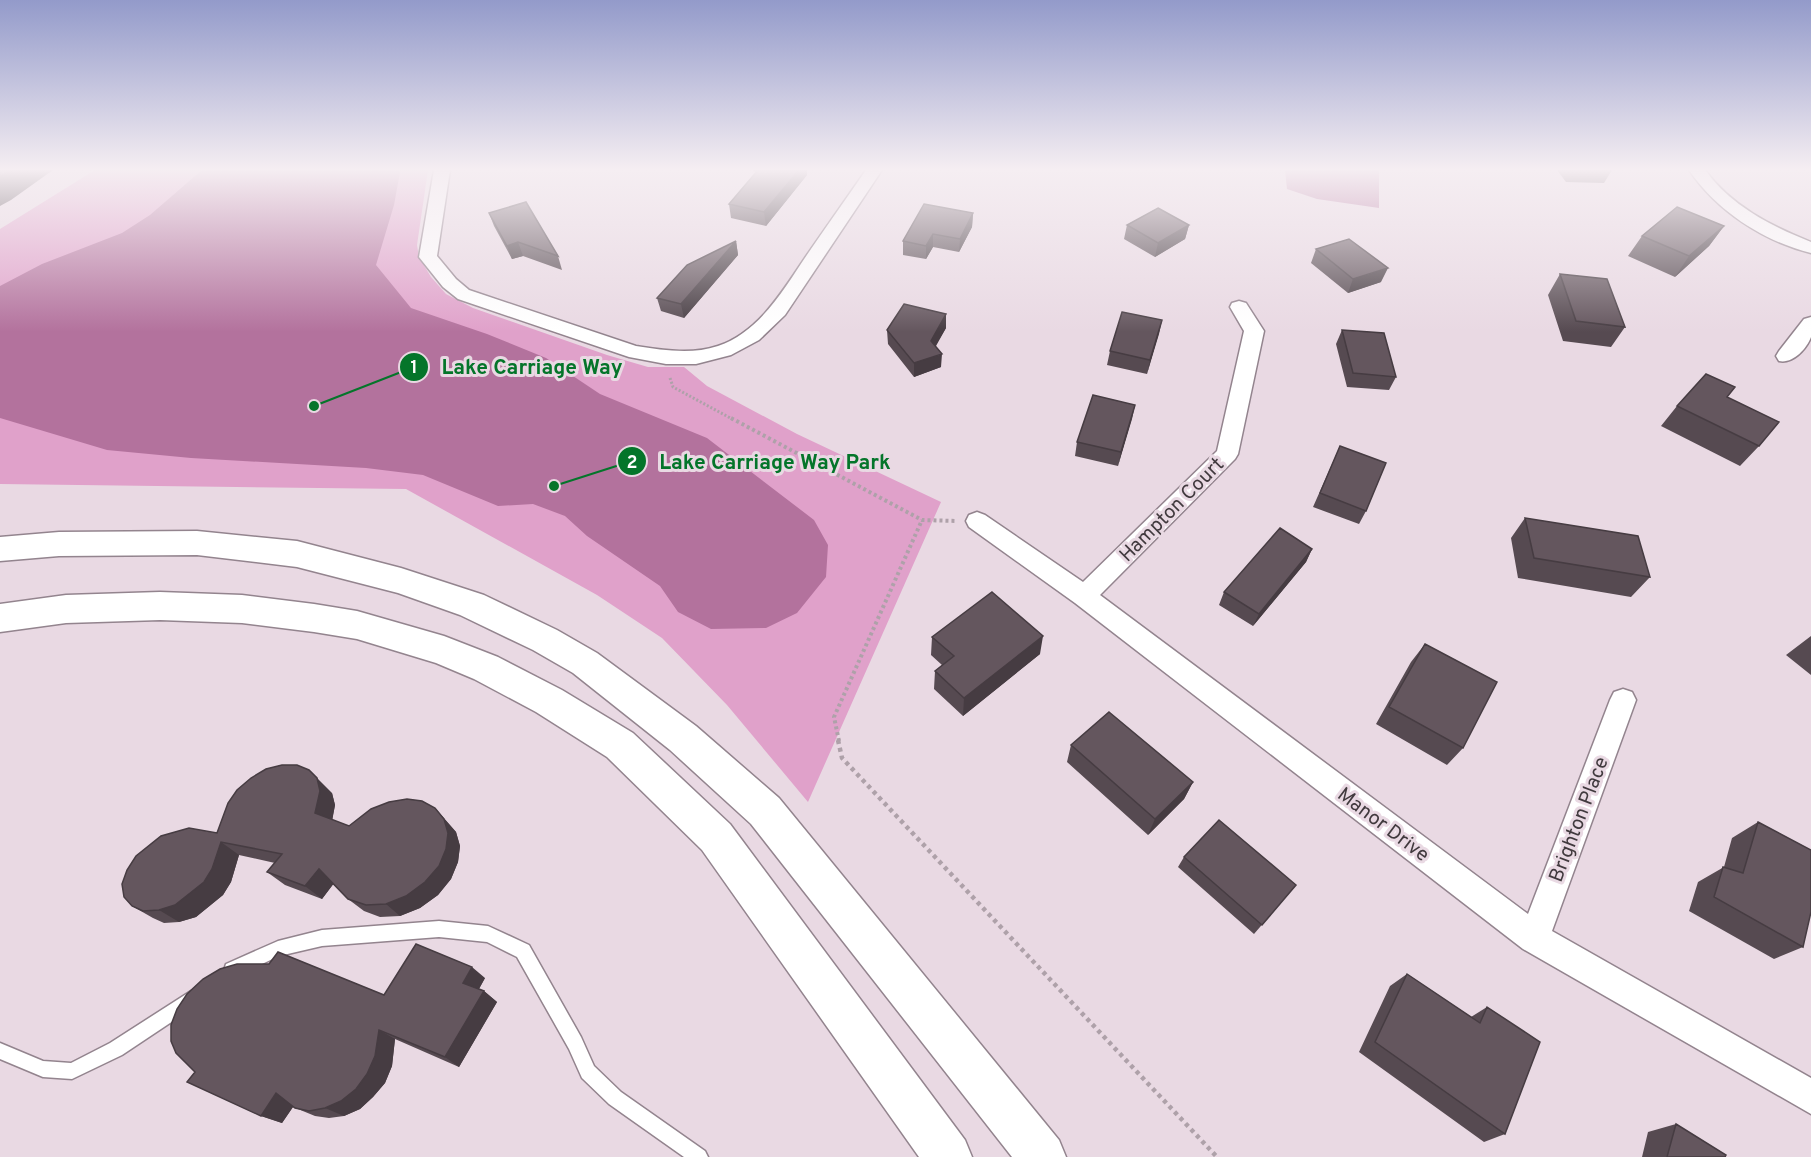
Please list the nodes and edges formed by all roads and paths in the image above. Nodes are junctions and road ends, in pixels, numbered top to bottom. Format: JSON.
{"nodes":[{"id":1,"x":433,"y":224,"type":"edge"},
{"id":2,"x":837,"y":224,"type":"edge"},
{"id":3,"x":1757,"y":224,"type":"edge"},
{"id":4,"x":1811,"y":248,"type":"edge"},
{"id":5,"x":1239,"y":307,"type":"dead end"},
{"id":6,"x":1811,"y":323,"type":"edge"},
{"id":7,"x":1786,"y":356,"type":"dead end"},
{"id":8,"x":667,"y":359,"type":"junction"},
{"id":9,"x":922,"y":520,"type":"junction"},
{"id":10,"x":977,"y":521,"type":"joint"},
{"id":11,"x":0,"y":549,"type":"edge"},
{"id":12,"x":1084,"y":596,"type":"junction"},
{"id":13,"x":0,"y":618,"type":"edge"},
{"id":14,"x":1623,"y":699,"type":"dead end"},
{"id":15,"x":1534,"y":938,"type":"junction"},
{"id":16,"x":0,"y":1051,"type":"edge"},
{"id":17,"x":1811,"y":1097,"type":"edge"},
{"id":18,"x":699,"y":1157,"type":"edge"},
{"id":19,"x":948,"y":1157,"type":"edge"},
{"id":20,"x":1042,"y":1157,"type":"edge"},
{"id":21,"x":1217,"y":1157,"type":"edge"}],
"edges":[{"from":1,"to":8,"type":"street"},
{"from":2,"to":8,"type":"street"},
{"from":3,"to":4,"type":"street"},
{"from":5,"to":12,"type":"street","name":"Hampton Court"},
{"from":6,"to":7,"type":"street"},
{"from":8,"to":9,"type":"path"},
{"from":9,"to":10,"type":"path"},
{"from":9,"to":21,"type":"path"},
{"from":10,"to":12,"type":"street","name":"Manor Drive"},
{"from":11,"to":20,"type":"highway"},
{"from":12,"to":15,"type":"street","name":"Manor Drive"},
{"from":13,"to":19,"type":"highway"},
{"from":14,"to":15,"type":"street","name":"Brighton Place"},
{"from":15,"to":17,"type":"street","name":"Manor Drive"},
{"from":16,"to":18,"type":"lane"}]}
